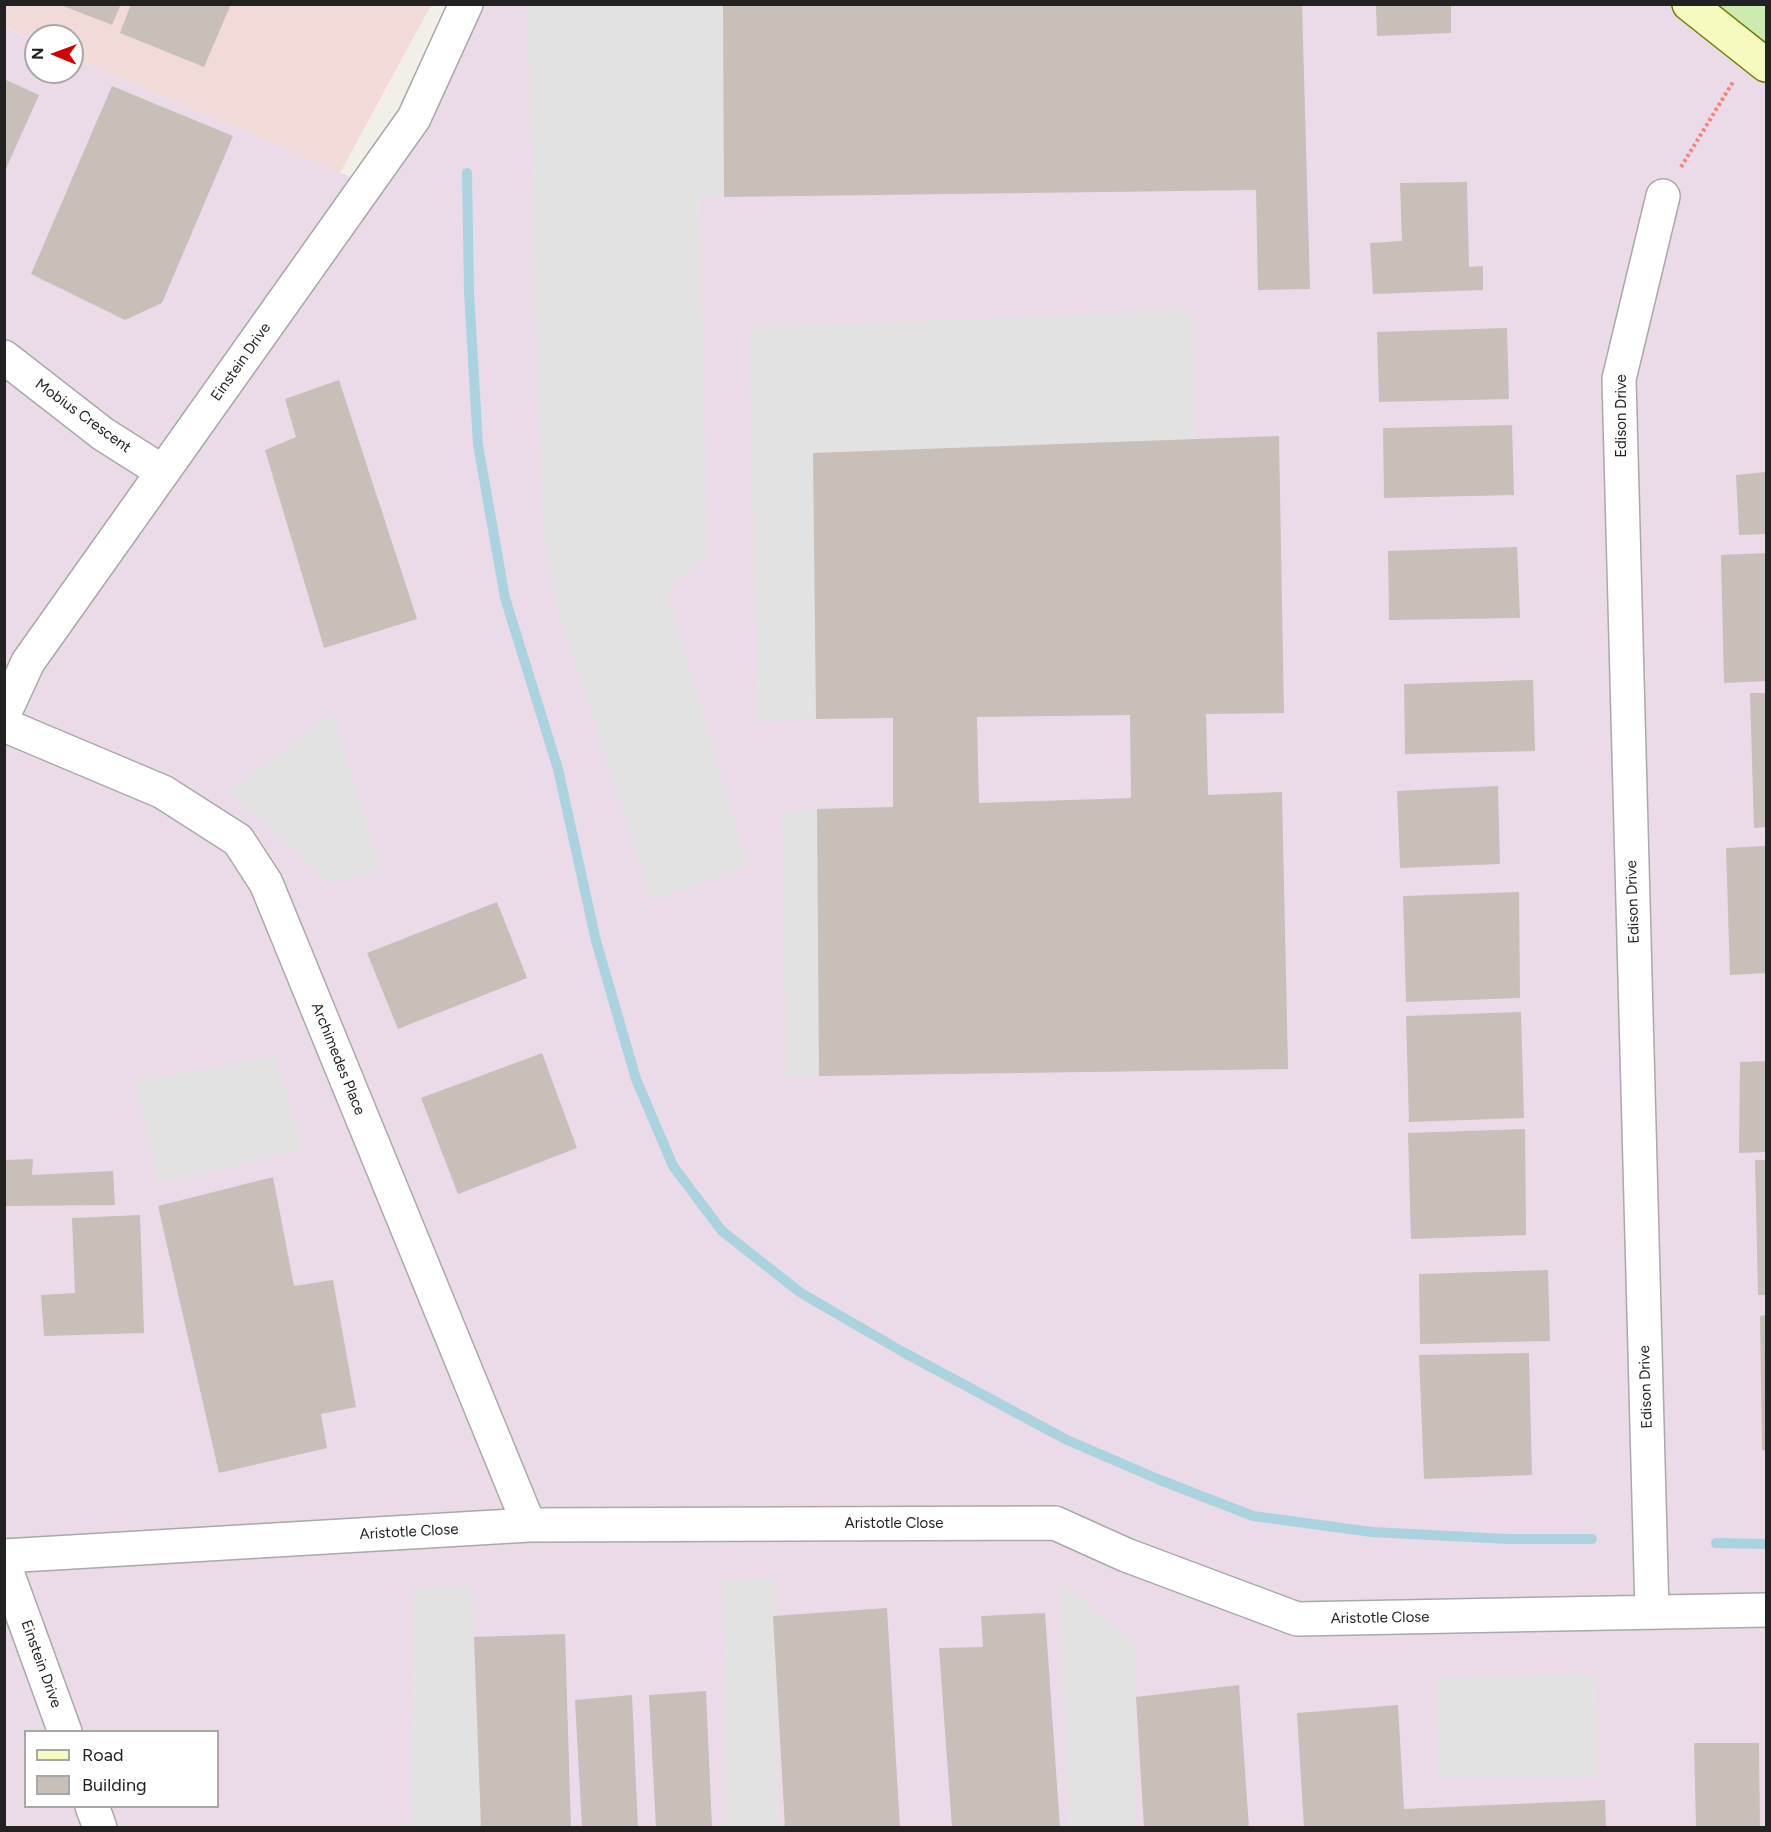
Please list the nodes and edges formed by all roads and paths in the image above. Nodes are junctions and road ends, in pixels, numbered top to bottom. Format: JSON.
{"nodes":[{"id":1,"x":466,"y":4,"type":"edge"},
{"id":2,"x":1689,"y":4,"type":"edge"},
{"id":3,"x":1753,"y":69,"type":"edge"},
{"id":4,"x":1663,"y":196,"type":"joint"},
{"id":5,"x":4,"y":357,"type":"edge"},
{"id":6,"x":163,"y":472,"type":"junction"},
{"id":7,"x":4,"y":714,"type":"edge"},
{"id":8,"x":4,"y":725,"type":"edge"},
{"id":9,"x":529,"y":1525,"type":"junction"},
{"id":10,"x":4,"y":1556,"type":"edge"},
{"id":11,"x":4,"y":1564,"type":"edge"},
{"id":12,"x":1767,"y":1610,"type":"edge"},
{"id":13,"x":1652,"y":1612,"type":"junction"},
{"id":14,"x":65,"y":1730,"type":"edge"},
{"id":15,"x":93,"y":1808,"type":"edge"},
{"id":16,"x":100,"y":1827,"type":"edge"}],
"edges":[{"from":1,"to":6,"type":"street","name":"Einstein Drive"},
{"from":2,"to":3,"type":"main road"},
{"from":3,"to":4,"type":"path"},
{"from":4,"to":13,"type":"street","name":"Edison Drive"},
{"from":5,"to":6,"type":"street","name":"Mobius Crescent"},
{"from":6,"to":7,"type":"street","name":"Einstein Drive"},
{"from":8,"to":9,"type":"street","name":"Archimedes Place"},
{"from":9,"to":10,"type":"street","name":"Aristotle Close"},
{"from":9,"to":13,"type":"street","name":"Aristotle Close"},
{"from":11,"to":14,"type":"street","name":"Einstein Drive"},
{"from":12,"to":13,"type":"street","name":"Aristotle Close"},
{"from":15,"to":16,"type":"street"}]}
